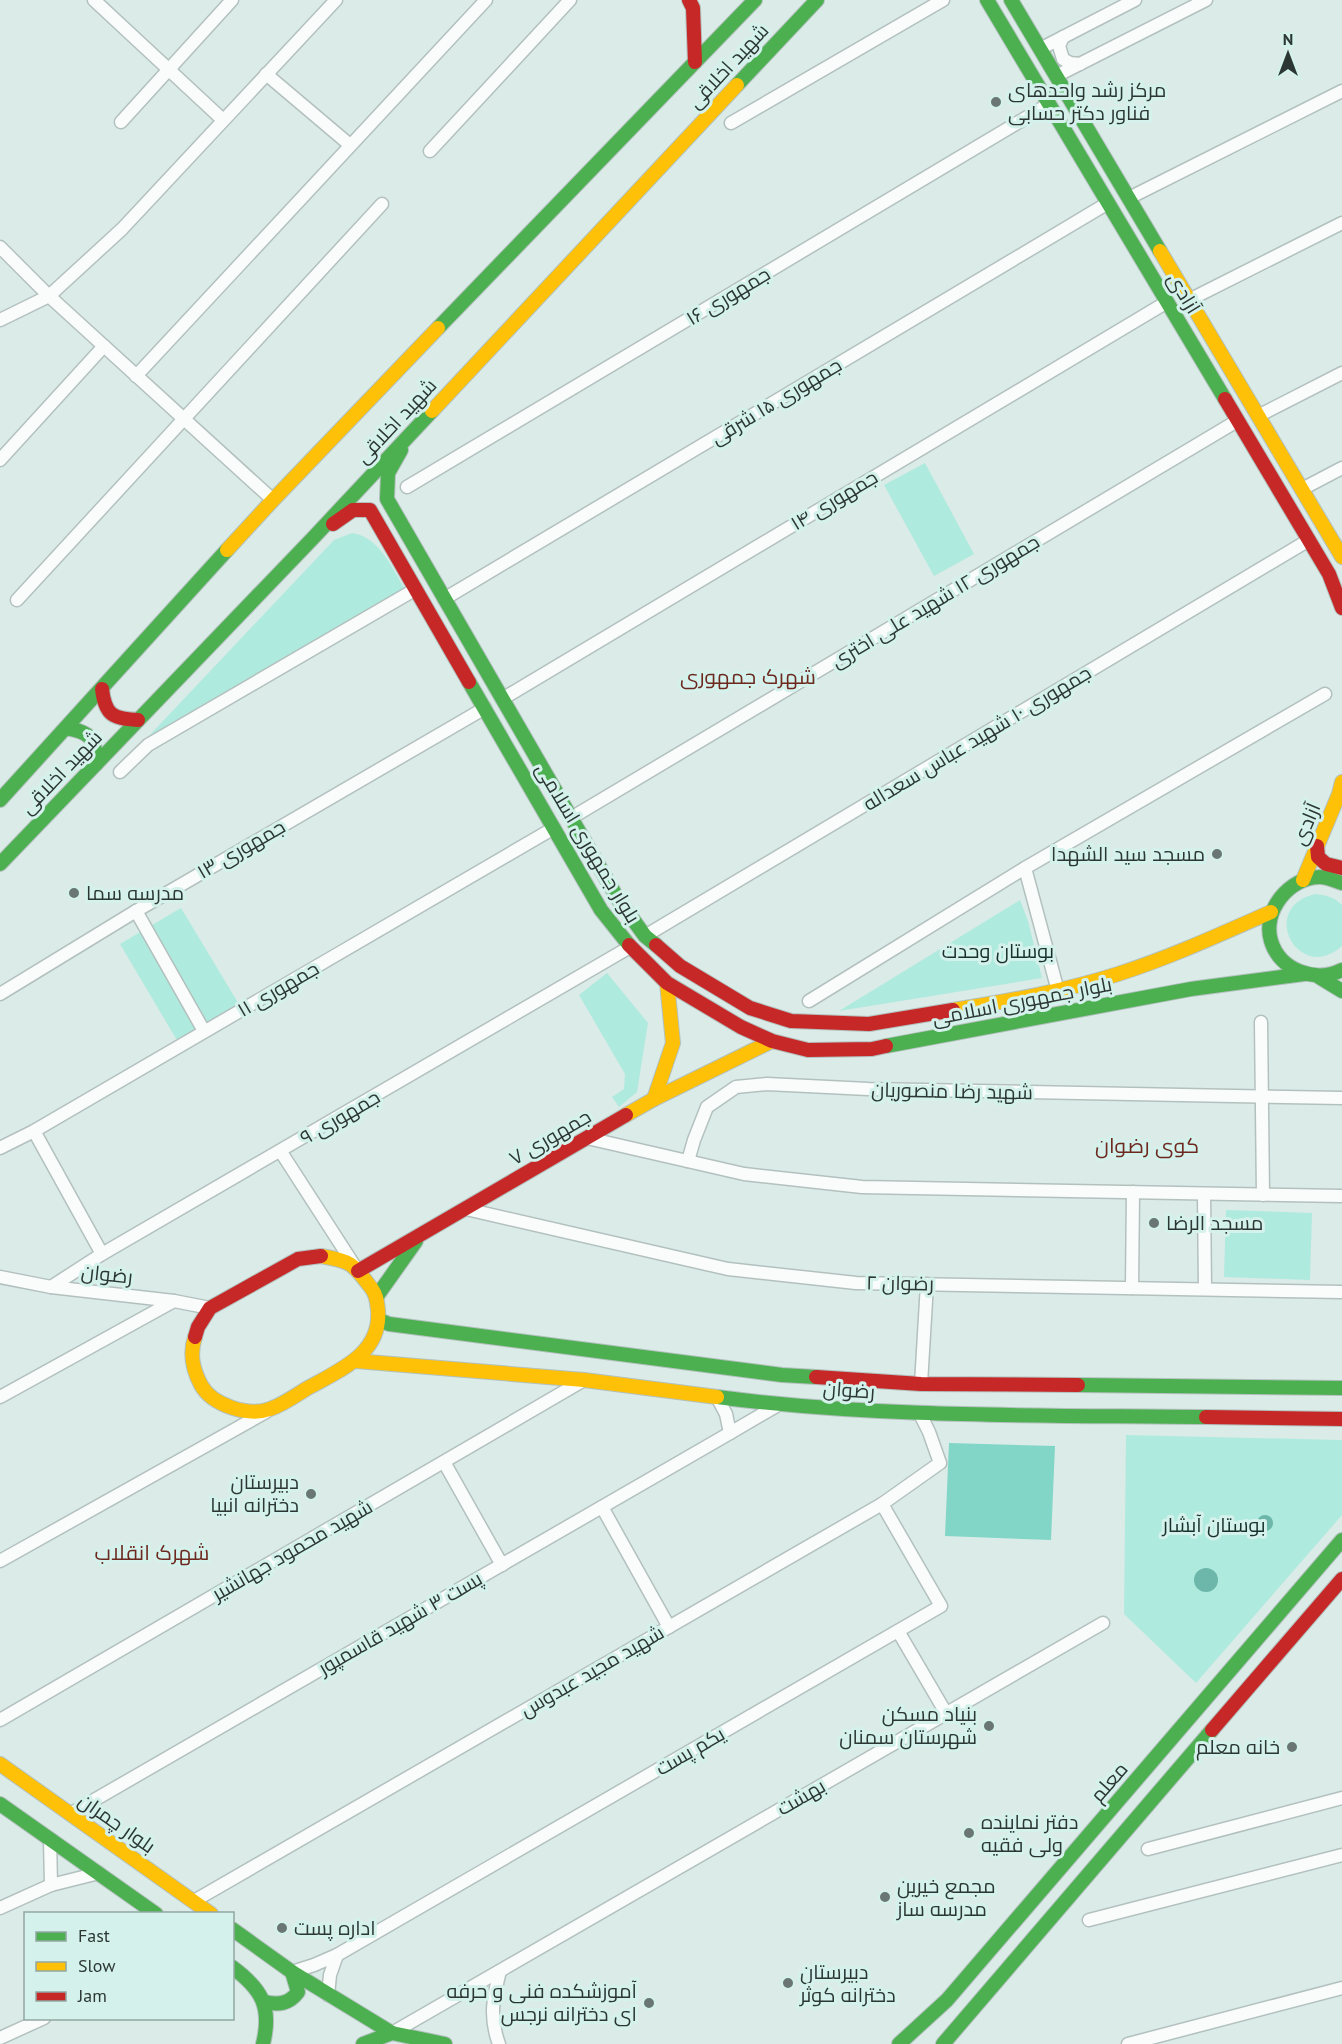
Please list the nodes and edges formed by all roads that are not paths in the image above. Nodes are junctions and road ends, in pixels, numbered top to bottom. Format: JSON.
{"nodes":[{"id":1,"x":94,"y":0,"type":"edge"},
{"id":2,"x":232,"y":0,"type":"edge"},
{"id":3,"x":336,"y":0,"type":"edge"},
{"id":4,"x":486,"y":0,"type":"edge"},
{"id":5,"x":570,"y":0,"type":"edge"},
{"id":6,"x":689,"y":0,"type":"edge"},
{"id":7,"x":755,"y":0,"type":"edge"},
{"id":8,"x":817,"y":0,"type":"edge"},
{"id":9,"x":942,"y":0,"type":"edge"},
{"id":10,"x":987,"y":0,"type":"edge"},
{"id":11,"x":1011,"y":0,"type":"edge"},
{"id":12,"x":1135,"y":0,"type":"edge"},
{"id":13,"x":1206,"y":0,"type":"edge"},
{"id":14,"x":1063,"y":37,"type":"junction"},
{"id":15,"x":1040,"y":49,"type":"junction"},
{"id":16,"x":695,"y":62,"type":"junction"},
{"id":17,"x":1080,"y":64,"type":"junction"},
{"id":18,"x":169,"y":69,"type":"junction"},
{"id":19,"x":266,"y":74,"type":"junction"},
{"id":20,"x":1056,"y":76,"type":"junction"},
{"id":21,"x":1342,"y":91,"type":"edge"},
{"id":22,"x":1049,"y":104,"type":"junction"},
{"id":23,"x":224,"y":120,"type":"junction"},
{"id":24,"x":120,"y":122,"type":"dead end"},
{"id":25,"x":731,"y":123,"type":"dead end"},
{"id":26,"x":350,"y":145,"type":"junction"},
{"id":27,"x":430,"y":152,"type":"dead end"},
{"id":28,"x":1129,"y":198,"type":"junction"},
{"id":29,"x":1108,"y":203,"type":"junction"},
{"id":30,"x":382,"y":204,"type":"dead end"},
{"id":31,"x":1342,"y":223,"type":"edge"},
{"id":32,"x":0,"y":247,"type":"edge"},
{"id":33,"x":1160,"y":251,"type":"junction"},
{"id":34,"x":1143,"y":261,"type":"junction"},
{"id":35,"x":49,"y":296,"type":"junction"},
{"id":36,"x":1189,"y":300,"type":"junction"},
{"id":37,"x":1167,"y":302,"type":"junction"},
{"id":38,"x":0,"y":320,"type":"edge"},
{"id":39,"x":104,"y":346,"type":"junction"},
{"id":40,"x":1342,"y":374,"type":"edge"},
{"id":41,"x":136,"y":376,"type":"junction"},
{"id":42,"x":1258,"y":416,"type":"junction"},
{"id":43,"x":184,"y":419,"type":"junction"},
{"id":44,"x":1238,"y":421,"type":"junction"},
{"id":45,"x":409,"y":435,"type":"junction"},
{"id":46,"x":0,"y":460,"type":"edge"},
{"id":47,"x":1342,"y":468,"type":"edge"},
{"id":48,"x":407,"y":487,"type":"dead end"},
{"id":49,"x":1302,"y":489,"type":"junction"},
{"id":50,"x":387,"y":499,"type":"junction"},
{"id":51,"x":273,"y":500,"type":"junction"},
{"id":52,"x":370,"y":510,"type":"junction"},
{"id":53,"x":314,"y":537,"type":"junction"},
{"id":54,"x":1309,"y":540,"type":"junction"},
{"id":55,"x":1342,"y":557,"type":"edge"},
{"id":56,"x":416,"y":589,"type":"junction"},
{"id":57,"x":444,"y":599,"type":"junction"},
{"id":58,"x":17,"y":600,"type":"dead end"},
{"id":59,"x":1342,"y":608,"type":"edge"},
{"id":60,"x":102,"y":689,"type":"junction"},
{"id":61,"x":1325,"y":694,"type":"dead end"},
{"id":62,"x":502,"y":699,"type":"junction"},
{"id":63,"x":485,"y":708,"type":"junction"},
{"id":64,"x":138,"y":720,"type":"junction"},
{"id":65,"x":66,"y":728,"type":"junction"},
{"id":66,"x":96,"y":764,"type":"junction"},
{"id":67,"x":120,"y":772,"type":"dead end"},
{"id":68,"x":1342,"y":782,"type":"edge"},
{"id":69,"x":0,"y":800,"type":"edge"},
{"id":70,"x":571,"y":818,"type":"junction"},
{"id":71,"x":554,"y":828,"type":"junction"},
{"id":72,"x":1317,"y":846,"type":"junction"},
{"id":73,"x":0,"y":864,"type":"edge"},
{"id":74,"x":1025,"y":868,"type":"junction"},
{"id":75,"x":1342,"y":868,"type":"edge"},
{"id":76,"x":1303,"y":880,"type":"junction"},
{"id":77,"x":1342,"y":884,"type":"edge"},
{"id":78,"x":136,"y":910,"type":"junction"},
{"id":79,"x":1271,"y":912,"type":"junction"},
{"id":80,"x":645,"y":936,"type":"junction"},
{"id":81,"x":630,"y":947,"type":"junction"},
{"id":82,"x":1342,"y":970,"type":"edge"},
{"id":83,"x":1304,"y":974,"type":"junction"},
{"id":84,"x":1319,"y":977,"type":"junction"},
{"id":85,"x":667,"y":983,"type":"junction"},
{"id":86,"x":1058,"y":991,"type":"junction"},
{"id":87,"x":1342,"y":991,"type":"edge"},
{"id":88,"x":0,"y":994,"type":"edge"},
{"id":89,"x":809,"y":1001,"type":"dead end"},
{"id":90,"x":1007,"y":1001,"type":"junction"},
{"id":91,"x":1261,"y":1022,"type":"dead end"},
{"id":92,"x":1013,"y":1023,"type":"junction"},
{"id":93,"x":204,"y":1031,"type":"junction"},
{"id":94,"x":772,"y":1041,"type":"junction"},
{"id":95,"x":1262,"y":1097,"type":"junction"},
{"id":96,"x":1342,"y":1098,"type":"edge"},
{"id":97,"x":654,"y":1099,"type":"junction"},
{"id":98,"x":34,"y":1131,"type":"junction"},
{"id":99,"x":587,"y":1138,"type":"junction"},
{"id":100,"x":0,"y":1148,"type":"edge"},
{"id":101,"x":281,"y":1152,"type":"junction"},
{"id":102,"x":688,"y":1161,"type":"junction"},
{"id":103,"x":1133,"y":1192,"type":"junction"},
{"id":104,"x":1204,"y":1194,"type":"junction"},
{"id":105,"x":1263,"y":1195,"type":"junction"},
{"id":106,"x":1342,"y":1196,"type":"edge"},
{"id":107,"x":466,"y":1209,"type":"junction"},
{"id":108,"x":419,"y":1237,"type":"junction"},
{"id":109,"x":102,"y":1254,"type":"junction"},
{"id":110,"x":358,"y":1271,"type":"junction"},
{"id":111,"x":0,"y":1277,"type":"edge"},
{"id":112,"x":927,"y":1284,"type":"junction"},
{"id":113,"x":51,"y":1287,"type":"junction"},
{"id":114,"x":1132,"y":1288,"type":"junction"},
{"id":115,"x":1205,"y":1289,"type":"junction"},
{"id":116,"x":1342,"y":1292,"type":"edge"},
{"id":117,"x":377,"y":1296,"type":"junction"},
{"id":118,"x":174,"y":1301,"type":"junction"},
{"id":119,"x":210,"y":1308,"type":"junction"},
{"id":120,"x":379,"y":1320,"type":"junction"},
{"id":121,"x":356,"y":1361,"type":"junction"},
{"id":122,"x":584,"y":1380,"type":"junction"},
{"id":123,"x":921,"y":1384,"type":"junction"},
{"id":124,"x":1342,"y":1388,"type":"edge"},
{"id":125,"x":0,"y":1397,"type":"edge"},
{"id":126,"x":717,"y":1397,"type":"junction"},
{"id":127,"x":778,"y":1405,"type":"junction"},
{"id":128,"x":269,"y":1410,"type":"junction"},
{"id":129,"x":920,"y":1414,"type":"junction"},
{"id":130,"x":1342,"y":1419,"type":"edge"},
{"id":131,"x":730,"y":1433,"type":"junction"},
{"id":132,"x":444,"y":1462,"type":"junction"},
{"id":133,"x":882,"y":1504,"type":"junction"},
{"id":134,"x":602,"y":1507,"type":"junction"},
{"id":135,"x":1342,"y":1540,"type":"edge"},
{"id":136,"x":0,"y":1561,"type":"edge"},
{"id":137,"x":502,"y":1564,"type":"junction"},
{"id":138,"x":1342,"y":1579,"type":"edge"},
{"id":139,"x":1103,"y":1623,"type":"dead end"},
{"id":140,"x":669,"y":1627,"type":"junction"},
{"id":141,"x":898,"y":1631,"type":"junction"},
{"id":142,"x":946,"y":1713,"type":"junction"},
{"id":143,"x":1,"y":1717,"type":"edge"},
{"id":144,"x":0,"y":1764,"type":"edge"},
{"id":145,"x":1342,"y":1798,"type":"edge"},
{"id":146,"x":0,"y":1804,"type":"edge"},
{"id":147,"x":70,"y":1814,"type":"junction"},
{"id":148,"x":50,"y":1839,"type":"junction"},
{"id":149,"x":1148,"y":1849,"type":"dead end"},
{"id":150,"x":1342,"y":1855,"type":"edge"},
{"id":151,"x":99,"y":1873,"type":"junction"},
{"id":152,"x":51,"y":1885,"type":"junction"},
{"id":153,"x":194,"y":1901,"type":"junction"},
{"id":154,"x":0,"y":1908,"type":"edge"},
{"id":155,"x":153,"y":1912,"type":"edge"},
{"id":156,"x":209,"y":1912,"type":"edge"},
{"id":157,"x":1089,"y":1920,"type":"dead end"},
{"id":158,"x":234,"y":1930,"type":"edge"},
{"id":159,"x":337,"y":1955,"type":"junction"},
{"id":160,"x":234,"y":1968,"type":"edge"},
{"id":161,"x":500,"y":1971,"type":"junction"},
{"id":162,"x":292,"y":1972,"type":"junction"},
{"id":163,"x":1342,"y":1988,"type":"edge"},
{"id":164,"x":328,"y":1995,"type":"junction"},
{"id":165,"x":265,"y":2002,"type":"junction"},
{"id":166,"x":42,"y":2020,"type":"edge"},
{"id":167,"x":392,"y":2033,"type":"junction"},
{"id":168,"x":0,"y":2038,"type":"edge"},
{"id":169,"x":263,"y":2044,"type":"edge"},
{"id":170,"x":363,"y":2044,"type":"edge"},
{"id":171,"x":445,"y":2044,"type":"edge"},
{"id":172,"x":499,"y":2044,"type":"edge"},
{"id":173,"x":900,"y":2044,"type":"edge"},
{"id":174,"x":943,"y":2044,"type":"edge"},
{"id":175,"x":1128,"y":2044,"type":"edge"}],
"edges":[{"from":1,"to":18,"type":"street"},
{"from":2,"to":18,"type":"street"},
{"from":3,"to":19,"type":"street"},
{"from":4,"to":26,"type":"street"},
{"from":5,"to":27,"type":"street"},
{"from":6,"to":16,"type":"street"},
{"from":7,"to":16,"type":"street","name":"شهید اخلاقی"},
{"from":8,"to":45,"type":"street","name":"شهید اخلاقی"},
{"from":9,"to":25,"type":"street"},
{"from":10,"to":22,"type":"street","name":"آزادی"},
{"from":11,"to":15,"type":"street","name":"آزادی"},
{"from":12,"to":14,"type":"street"},
{"from":13,"to":17,"type":"street"},
{"from":14,"to":15,"type":"street"},
{"from":14,"to":17,"type":"street"},
{"from":15,"to":20,"type":"street","name":"آزادی"},
{"from":16,"to":51,"type":"street","name":"شهید اخلاقی"},
{"from":17,"to":20,"type":"street"},
{"from":18,"to":23,"type":"street"},
{"from":18,"to":24,"type":"street"},
{"from":19,"to":23,"type":"street"},
{"from":19,"to":26,"type":"street"},
{"from":20,"to":28,"type":"street","name":"آزادی"},
{"from":21,"to":28,"type":"street"},
{"from":22,"to":29,"type":"street","name":"آزادی"},
{"from":22,"to":48,"type":"street","name":"جمهوری ۱۶"},
{"from":23,"to":35,"type":"street"},
{"from":26,"to":41,"type":"street"},
{"from":28,"to":33,"type":"street","name":"آزادی"},
{"from":29,"to":34,"type":"street","name":"آزادی"},
{"from":29,"to":57,"type":"street","name":"جمهوری ۱۵ شرقی"},
{"from":30,"to":43,"type":"street"},
{"from":31,"to":36,"type":"street"},
{"from":32,"to":35,"type":"street"},
{"from":33,"to":34,"type":"street"},
{"from":33,"to":36,"type":"street","name":"آزادی"},
{"from":34,"to":37,"type":"street","name":"آزادی"},
{"from":35,"to":38,"type":"street"},
{"from":35,"to":39,"type":"street"},
{"from":36,"to":42,"type":"street","name":"آزادی"},
{"from":37,"to":44,"type":"street","name":"آزادی"},
{"from":37,"to":62,"type":"street","name":"جمهوری ۱۴"},
{"from":39,"to":41,"type":"street"},
{"from":39,"to":46,"type":"street"},
{"from":40,"to":42,"type":"street"},
{"from":41,"to":43,"type":"street"},
{"from":42,"to":49,"type":"street","name":"آزادی"},
{"from":43,"to":51,"type":"street"},
{"from":43,"to":58,"type":"street"},
{"from":44,"to":54,"type":"street","name":"آزادی"},
{"from":44,"to":70,"type":"street","name":"جمهوری ۱۲ شهید علی اختری"},
{"from":45,"to":50,"type":"street"},
{"from":45,"to":53,"type":"street","name":"شهید اخلاقی"},
{"from":47,"to":49,"type":"street"},
{"from":49,"to":55,"type":"street","name":"آزادی"},
{"from":50,"to":52,"type":"street"},
{"from":50,"to":57,"type":"street","name":"بلوار جمهوری اسلامی"},
{"from":51,"to":60,"type":"street","name":"شهید اخلاقی"},
{"from":52,"to":53,"type":"street"},
{"from":52,"to":56,"type":"street","name":"بلوار جمهوری اسلامی"},
{"from":53,"to":64,"type":"street","name":"شهید اخلاقی"},
{"from":54,"to":59,"type":"street","name":"آزادی"},
{"from":54,"to":80,"type":"street","name":"جمهوری ۱۰ شهید عباس سعداله"},
{"from":56,"to":63,"type":"street","name":"بلوار جمهوری اسلامی"},
{"from":56,"to":67,"type":"street"},
{"from":57,"to":62,"type":"street","name":"بلوار جمهوری اسلامی"},
{"from":60,"to":64,"type":"street"},
{"from":60,"to":65,"type":"street","name":"شهید اخلاقی"},
{"from":61,"to":74,"type":"street"},
{"from":62,"to":70,"type":"street","name":"بلوار جمهوری اسلامی"},
{"from":63,"to":71,"type":"street","name":"بلوار جمهوری اسلامی"},
{"from":63,"to":78,"type":"street","name":"جمهوری ۱۳"},
{"from":64,"to":66,"type":"street","name":"شهید اخلاقی"},
{"from":65,"to":66,"type":"street"},
{"from":65,"to":69,"type":"street","name":"شهید اخلاقی"},
{"from":66,"to":73,"type":"street","name":"شهید اخلاقی"},
{"from":68,"to":72,"type":"street","name":"آزادی"},
{"from":70,"to":80,"type":"street","name":"بلوار جمهوری اسلامی"},
{"from":71,"to":81,"type":"street","name":"بلوار جمهوری اسلامی"},
{"from":71,"to":93,"type":"street","name":"جمهوری ۱۱"},
{"from":72,"to":75,"type":"street"},
{"from":72,"to":76,"type":"street","name":"آزادی"},
{"from":74,"to":86,"type":"street"},
{"from":74,"to":89,"type":"street"},
{"from":76,"to":77,"type":"street"},
{"from":76,"to":79,"type":"street"},
{"from":78,"to":88,"type":"street","name":"جمهوری ۱۳"},
{"from":78,"to":93,"type":"street"},
{"from":79,"to":83,"type":"street"},
{"from":79,"to":86,"type":"street","name":"بلوار جمهوری اسلامی"},
{"from":80,"to":90,"type":"street","name":"بلوار جمهوری اسلامی"},
{"from":81,"to":85,"type":"street","name":"بلوار جمهوری اسلامی"},
{"from":81,"to":101,"type":"street","name":"جمهوری ۹"},
{"from":82,"to":84,"type":"street"},
{"from":83,"to":84,"type":"street"},
{"from":83,"to":92,"type":"street","name":"بلوار جمهوری اسلامی"},
{"from":84,"to":87,"type":"street"},
{"from":85,"to":94,"type":"street","name":"بلوار جمهوری اسلامی"},
{"from":85,"to":97,"type":"street"},
{"from":86,"to":90,"type":"street","name":"بلوار جمهوری اسلامی"},
{"from":90,"to":92,"type":"street"},
{"from":91,"to":95,"type":"street"},
{"from":92,"to":94,"type":"street","name":"بلوار جمهوری اسلامی"},
{"from":93,"to":98,"type":"street","name":"جمهوری ۱۱"},
{"from":94,"to":97,"type":"street","name":"جمهوری ۷"},
{"from":95,"to":96,"type":"street","name":"شهید رضا منصوریان"},
{"from":95,"to":102,"type":"street","name":"شهید رضا منصوریان"},
{"from":95,"to":105,"type":"street"},
{"from":97,"to":99,"type":"street","name":"جمهوری ۷"},
{"from":98,"to":100,"type":"street","name":"جمهوری ۱۱"},
{"from":98,"to":109,"type":"street"},
{"from":99,"to":102,"type":"street"},
{"from":99,"to":107,"type":"street","name":"جمهوری ۷"},
{"from":101,"to":109,"type":"street","name":"جمهوری ۹"},
{"from":101,"to":110,"type":"street"},
{"from":102,"to":103,"type":"street"},
{"from":103,"to":104,"type":"street"},
{"from":103,"to":114,"type":"street"},
{"from":104,"to":105,"type":"street"},
{"from":104,"to":115,"type":"street"},
{"from":105,"to":106,"type":"street"},
{"from":107,"to":108,"type":"street","name":"جمهوری ۷"},
{"from":107,"to":112,"type":"street","name":"رضوان ۲"},
{"from":108,"to":110,"type":"street","name":"جمهوری ۷"},
{"from":108,"to":117,"type":"street"},
{"from":109,"to":113,"type":"street","name":"جمهوری ۹"},
{"from":110,"to":117,"type":"street"},
{"from":110,"to":119,"type":"street"},
{"from":111,"to":113,"type":"street","name":"رضوان"},
{"from":112,"to":114,"type":"street","name":"رضوان ۲"},
{"from":112,"to":123,"type":"street"},
{"from":113,"to":118,"type":"street","name":"رضوان"},
{"from":114,"to":115,"type":"street","name":"رضوان ۲"},
{"from":115,"to":116,"type":"street","name":"رضوان ۲"},
{"from":117,"to":120,"type":"street"},
{"from":118,"to":119,"type":"street","name":"رضوان"},
{"from":118,"to":125,"type":"street"},
{"from":119,"to":128,"type":"street"},
{"from":120,"to":121,"type":"street"},
{"from":120,"to":123,"type":"street","name":"رضوان"},
{"from":121,"to":122,"type":"street","name":"رضوان"},
{"from":121,"to":128,"type":"street"},
{"from":122,"to":126,"type":"street","name":"رضوان"},
{"from":122,"to":132,"type":"street","name":"شهید محمود جهانشیر"},
{"from":123,"to":124,"type":"street","name":"رضوان"},
{"from":126,"to":127,"type":"street","name":"رضوان"},
{"from":126,"to":131,"type":"street"},
{"from":127,"to":129,"type":"street","name":"رضوان"},
{"from":127,"to":131,"type":"street","name":"پست ۳ شهید قاسمپور"},
{"from":128,"to":136,"type":"street"},
{"from":129,"to":130,"type":"street","name":"رضوان"},
{"from":129,"to":133,"type":"street","name":"شهید مجید عبدوس"},
{"from":131,"to":134,"type":"street","name":"پست ۳ شهید قاسمپور"},
{"from":132,"to":137,"type":"street"},
{"from":132,"to":143,"type":"street","name":"شهید محمود جهانشیر"},
{"from":133,"to":140,"type":"street","name":"شهید مجید عبدوس"},
{"from":133,"to":141,"type":"street","name":"یکم پست"},
{"from":134,"to":137,"type":"street","name":"پست ۳ شهید قاسمپور"},
{"from":134,"to":140,"type":"street"},
{"from":135,"to":173,"type":"street","name":"معلم"},
{"from":137,"to":147,"type":"street","name":"پست ۳ شهید قاسمپور"},
{"from":138,"to":174,"type":"street"},
{"from":139,"to":142,"type":"street","name":"بهشت"},
{"from":140,"to":153,"type":"street","name":"شهید مجید عبدوس"},
{"from":141,"to":142,"type":"street"},
{"from":141,"to":159,"type":"street","name":"یکم پست"},
{"from":142,"to":161,"type":"street","name":"بهشت"},
{"from":144,"to":147,"type":"street","name":"بلوار چمران"},
{"from":145,"to":149,"type":"street"},
{"from":146,"to":148,"type":"street"},
{"from":147,"to":153,"type":"street","name":"بلوار چمران"},
{"from":148,"to":151,"type":"street"},
{"from":148,"to":152,"type":"street"},
{"from":150,"to":157,"type":"street"},
{"from":151,"to":152,"type":"street"},
{"from":151,"to":155,"type":"street"},
{"from":152,"to":154,"type":"street"},
{"from":153,"to":156,"type":"street","name":"بلوار چمران"},
{"from":158,"to":162,"type":"street"},
{"from":159,"to":162,"type":"street","name":"یکم پست"},
{"from":159,"to":164,"type":"street"},
{"from":160,"to":165,"type":"street"},
{"from":161,"to":167,"type":"street","name":"بهشت"},
{"from":161,"to":172,"type":"street"},
{"from":162,"to":164,"type":"street"},
{"from":162,"to":165,"type":"street"},
{"from":163,"to":175,"type":"street"},
{"from":164,"to":167,"type":"street"},
{"from":165,"to":169,"type":"street"},
{"from":166,"to":168,"type":"street"},
{"from":167,"to":170,"type":"street"},
{"from":167,"to":171,"type":"street"}]}
